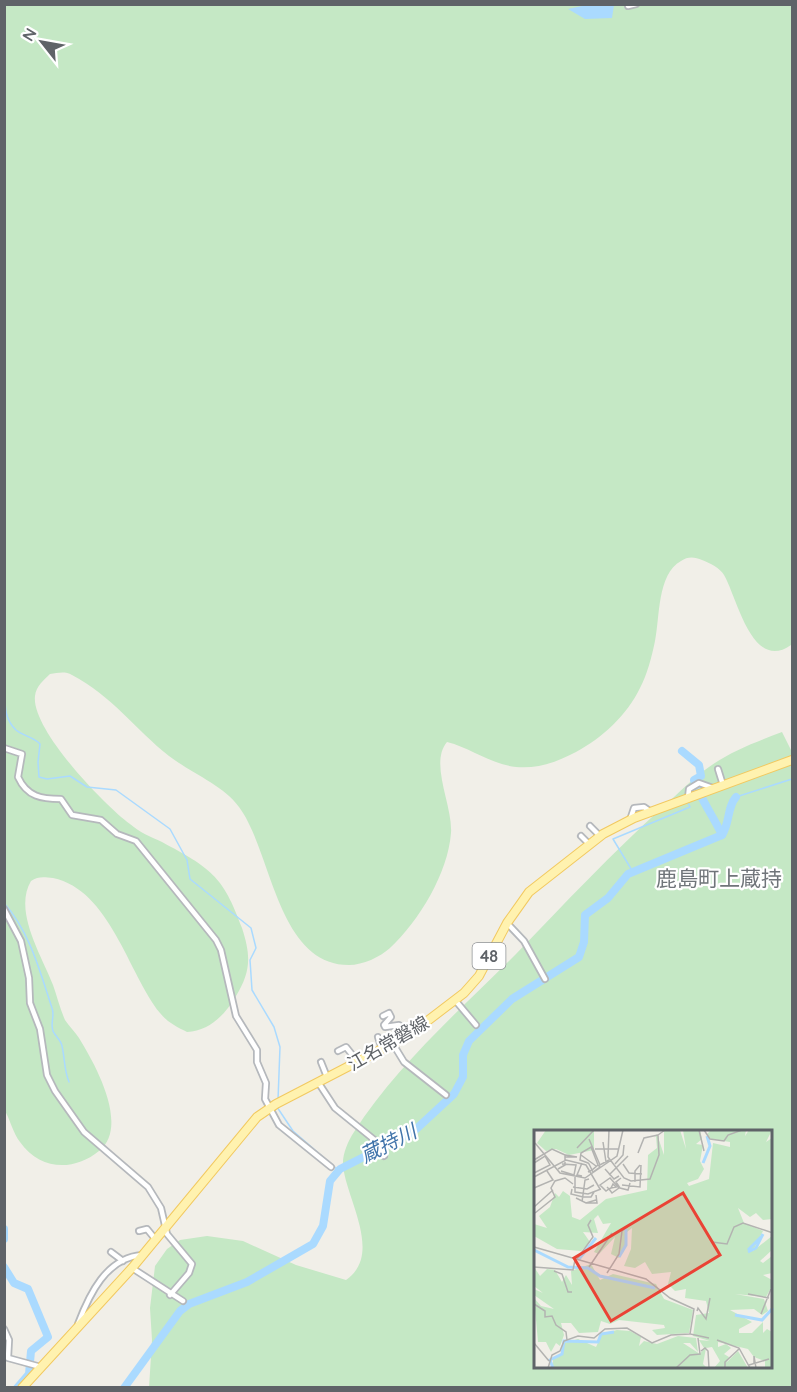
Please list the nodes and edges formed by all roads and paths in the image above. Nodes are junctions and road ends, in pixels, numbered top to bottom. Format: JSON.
{"nodes":[{"id":1,"x":636,"y":4,"type":"edge"},
{"id":2,"x":628,"y":6,"type":"edge"},
{"id":3,"x":4,"y":748,"type":"edge"},
{"id":4,"x":792,"y":760,"type":"edge"},
{"id":5,"x":718,"y":769,"type":"dead end"},
{"id":6,"x":723,"y":785,"type":"junction"},
{"id":7,"x":713,"y":788,"type":"junction"},
{"id":8,"x":687,"y":798,"type":"junction"},
{"id":9,"x":590,"y":826,"type":"dead end"},
{"id":10,"x":581,"y":836,"type":"dead end"},
{"id":11,"x":600,"y":836,"type":"junction"},
{"id":12,"x":589,"y":844,"type":"junction"},
{"id":13,"x":4,"y":909,"type":"edge"},
{"id":14,"x":507,"y":923,"type":"junction"},
{"id":15,"x":545,"y":979,"type":"dead end"},
{"id":16,"x":455,"y":1000,"type":"junction"},
{"id":17,"x":383,"y":1016,"type":"dead end"},
{"id":18,"x":476,"y":1025,"type":"dead end"},
{"id":19,"x":409,"y":1035,"type":"junction"},
{"id":20,"x":378,"y":1037,"type":"dead end"},
{"id":21,"x":393,"y":1044,"type":"junction"},
{"id":22,"x":382,"y":1049,"type":"junction"},
{"id":23,"x":338,"y":1051,"type":"dead end"},
{"id":24,"x":321,"y":1062,"type":"dead end"},
{"id":25,"x":358,"y":1062,"type":"junction"},
{"id":26,"x":327,"y":1077,"type":"junction"},
{"id":27,"x":318,"y":1082,"type":"junction"},
{"id":28,"x":446,"y":1095,"type":"dead end"},
{"id":29,"x":275,"y":1104,"type":"junction"},
{"id":30,"x":384,"y":1156,"type":"dead end"},
{"id":31,"x":331,"y":1167,"type":"dead end"},
{"id":32,"x":165,"y":1229,"type":"junction"},
{"id":33,"x":139,"y":1232,"type":"dead end"},
{"id":34,"x":156,"y":1240,"type":"junction"},
{"id":35,"x":111,"y":1251,"type":"dead end"},
{"id":36,"x":143,"y":1255,"type":"junction"},
{"id":37,"x":123,"y":1261,"type":"junction"},
{"id":38,"x":132,"y":1268,"type":"junction"},
{"id":39,"x":170,"y":1295,"type":"junction"},
{"id":40,"x":183,"y":1301,"type":"dead end"},
{"id":41,"x":77,"y":1327,"type":"junction"},
{"id":42,"x":4,"y":1329,"type":"edge"},
{"id":43,"x":6,"y":1358,"type":"edge"},
{"id":44,"x":41,"y":1367,"type":"junction"},
{"id":45,"x":25,"y":1386,"type":"edge"}],
"edges":[{"from":1,"to":2,"type":"street"},
{"from":3,"to":29,"type":"street"},
{"from":4,"to":6,"type":"main road","name":"江名常磐線","number":"48"},
{"from":5,"to":6,"type":"street"},
{"from":6,"to":7,"type":"main road","name":"江名常磐線","number":"48"},
{"from":7,"to":8,"type":"main road","name":"江名常磐線","number":"48"},
{"from":7,"to":8,"type":"street"},
{"from":8,"to":11,"type":"main road","name":"江名常磐線","number":"48"},
{"from":9,"to":11,"type":"street"},
{"from":10,"to":12,"type":"street"},
{"from":11,"to":12,"type":"main road","name":"江名常磐線","number":"48"},
{"from":12,"to":14,"type":"main road","name":"江名常磐線","number":"48"},
{"from":13,"to":32,"type":"street"},
{"from":14,"to":15,"type":"street"},
{"from":14,"to":16,"type":"main road","name":"江名常磐線","number":"48"},
{"from":16,"to":18,"type":"street"},
{"from":16,"to":19,"type":"main road","name":"江名常磐線","number":"48"},
{"from":17,"to":19,"type":"street"},
{"from":19,"to":21,"type":"main road","name":"江名常磐線","number":"48"},
{"from":20,"to":22,"type":"street"},
{"from":21,"to":22,"type":"main road","name":"江名常磐線","number":"48"},
{"from":21,"to":28,"type":"street"},
{"from":22,"to":25,"type":"main road","name":"江名常磐線","number":"48"},
{"from":23,"to":25,"type":"street"},
{"from":24,"to":26,"type":"street"},
{"from":25,"to":26,"type":"main road","name":"江名常磐線","number":"48"},
{"from":26,"to":27,"type":"main road","name":"江名常磐線","number":"48"},
{"from":27,"to":29,"type":"main road","name":"江名常磐線","number":"48"},
{"from":27,"to":30,"type":"street"},
{"from":29,"to":31,"type":"street"},
{"from":29,"to":32,"type":"main road","name":"江名常磐線","number":"48"},
{"from":32,"to":34,"type":"main road","name":"江名常磐線","number":"48"},
{"from":32,"to":39,"type":"street"},
{"from":33,"to":34,"type":"street"},
{"from":34,"to":36,"type":"main road","name":"江名常磐線","number":"48"},
{"from":35,"to":37,"type":"street"},
{"from":36,"to":37,"type":"street"},
{"from":36,"to":38,"type":"main road","name":"江名常磐線","number":"48"},
{"from":37,"to":41,"type":"street"},
{"from":38,"to":39,"type":"street"},
{"from":38,"to":41,"type":"main road","name":"江名常磐線","number":"48"},
{"from":39,"to":40,"type":"street"},
{"from":41,"to":44,"type":"main road","name":"江名常磐線","number":"48"},
{"from":42,"to":43,"type":"street"},
{"from":43,"to":44,"type":"street"},
{"from":44,"to":45,"type":"main road","name":"江名常磐線","number":"48"}]}
